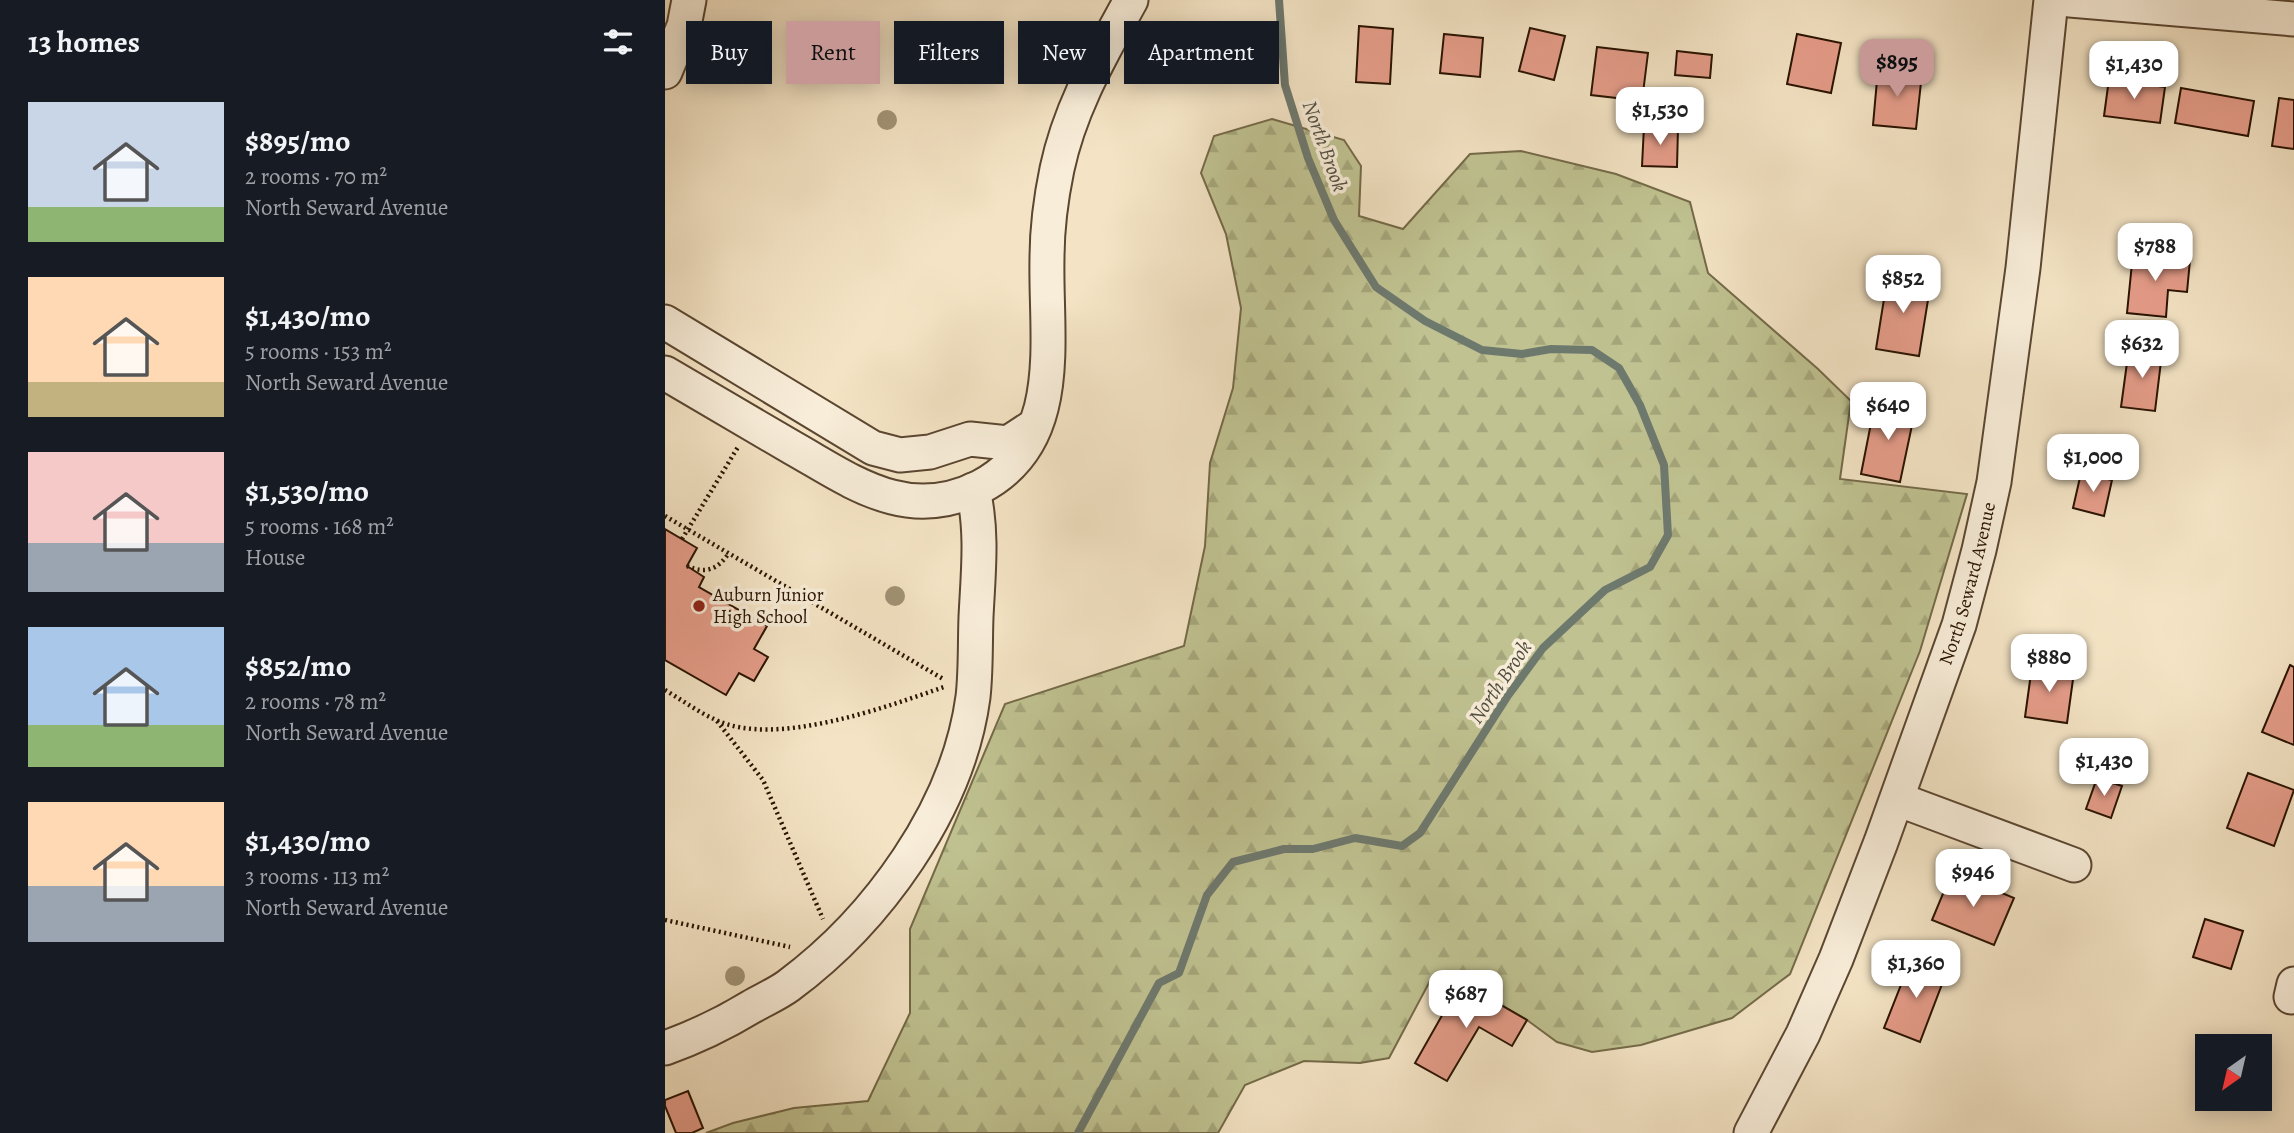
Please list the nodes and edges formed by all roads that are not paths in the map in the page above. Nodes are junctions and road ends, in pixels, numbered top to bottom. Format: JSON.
{"nodes":[{"id":1,"x":689,"y":0,"type":"edge"},
{"id":2,"x":1131,"y":0,"type":"edge"},
{"id":3,"x":2051,"y":0,"type":"edge"},
{"id":4,"x":2070,"y":0,"type":"edge"},
{"id":5,"x":2294,"y":19,"type":"edge"},
{"id":6,"x":665,"y":72,"type":"edge"},
{"id":7,"x":665,"y":322,"type":"edge"},
{"id":8,"x":665,"y":373,"type":"edge"},
{"id":9,"x":1034,"y":426,"type":"junction"},
{"id":10,"x":973,"y":490,"type":"junction"},
{"id":11,"x":1897,"y":799,"type":"junction"},
{"id":12,"x":2074,"y":865,"type":"dead end"},
{"id":13,"x":665,"y":1048,"type":"edge"},
{"id":14,"x":1751,"y":1133,"type":"edge"}],
"edges":[{"from":1,"to":6,"type":"street"},
{"from":2,"to":9,"type":"street"},
{"from":3,"to":11,"type":"street","name":"North Seward Avenue"},
{"from":4,"to":5,"type":"street"},
{"from":7,"to":9,"type":"street"},
{"from":8,"to":10,"type":"street"},
{"from":9,"to":10,"type":"street"},
{"from":10,"to":13,"type":"street"},
{"from":11,"to":12,"type":"street"},
{"from":11,"to":14,"type":"street","name":"North Seward Avenue"}]}
